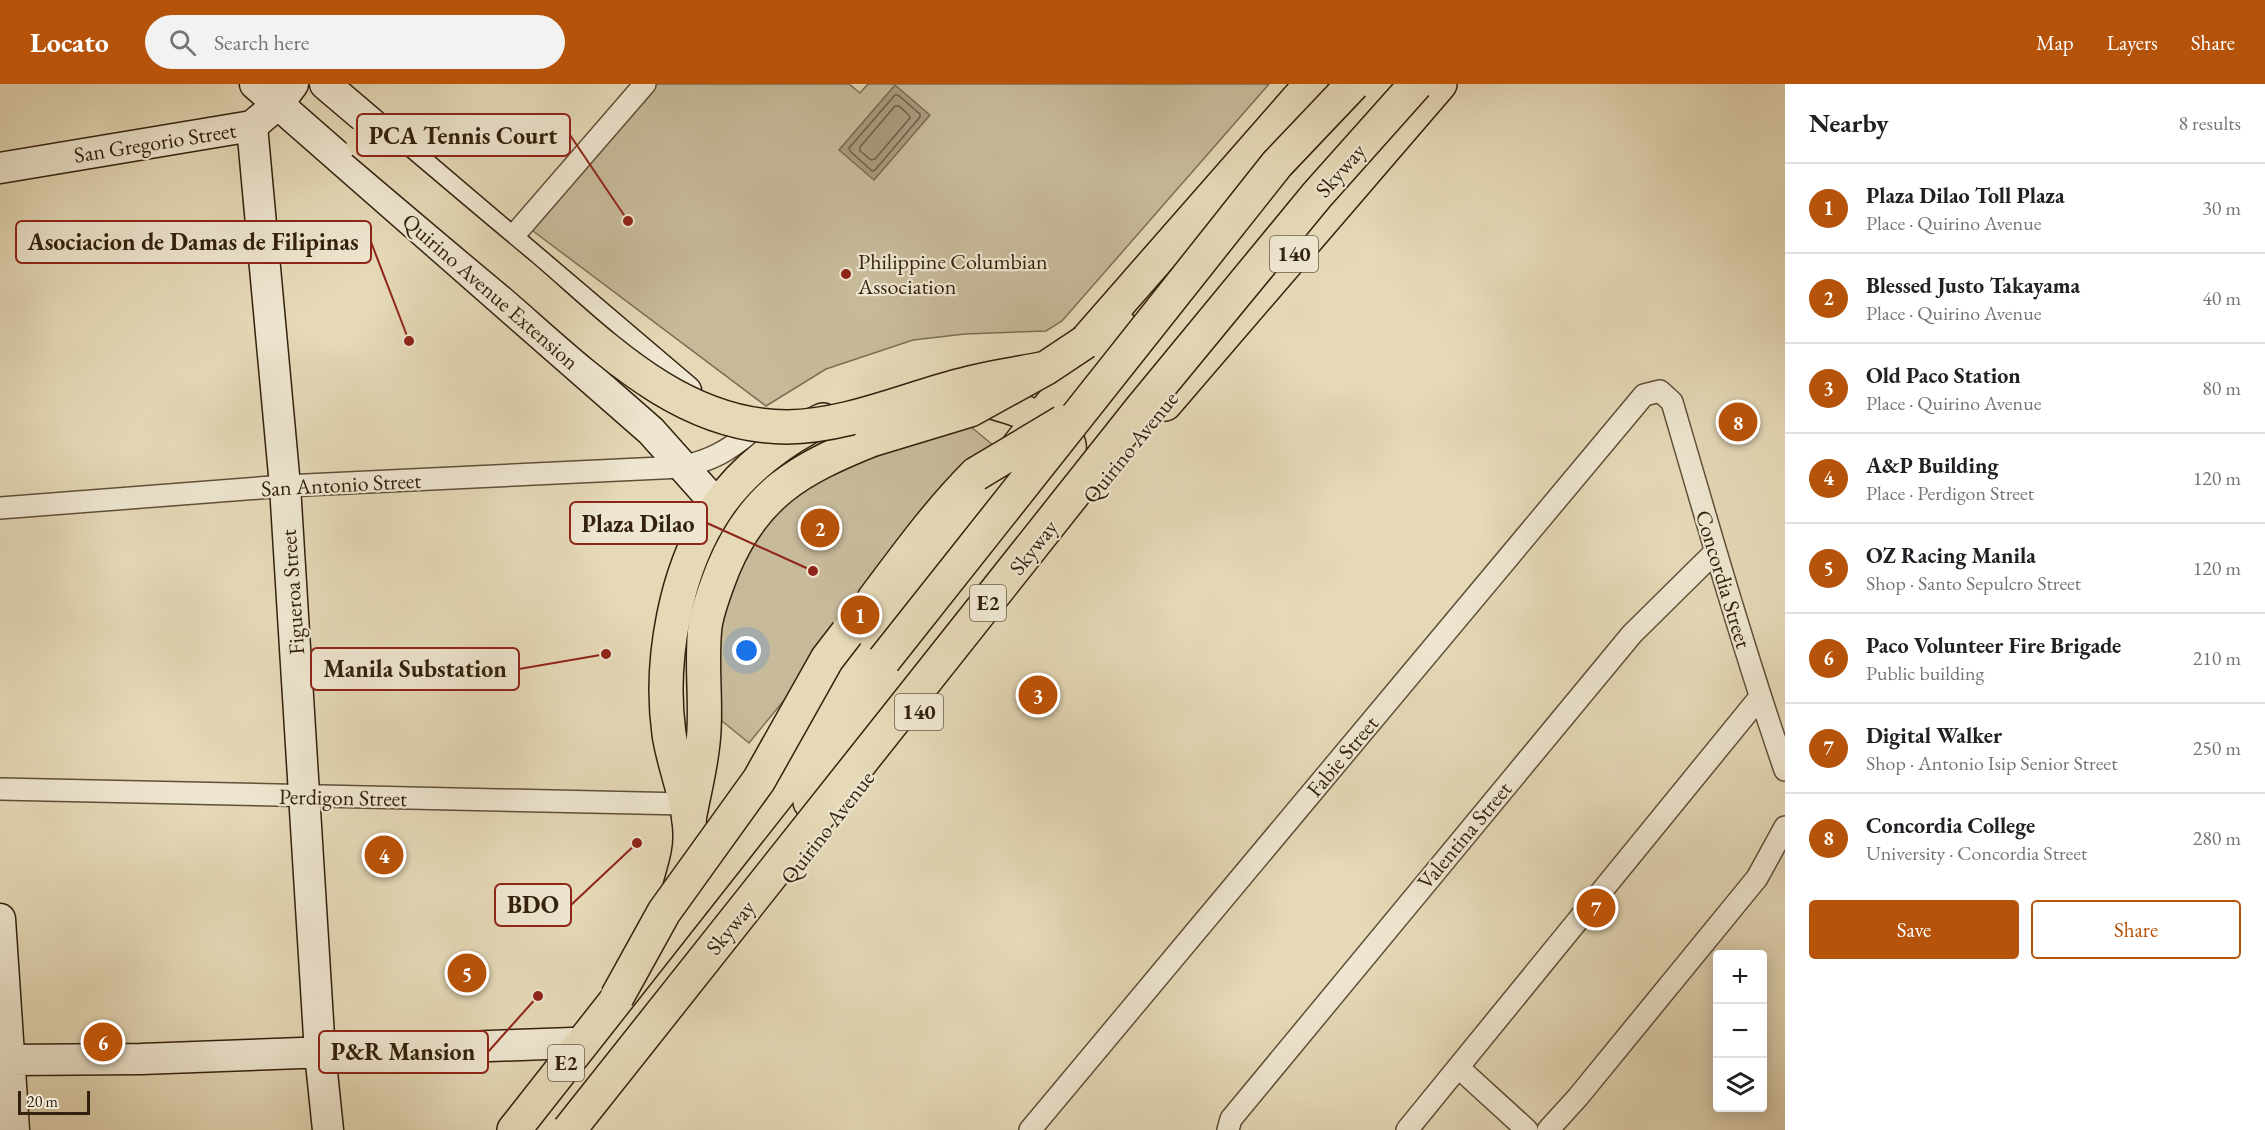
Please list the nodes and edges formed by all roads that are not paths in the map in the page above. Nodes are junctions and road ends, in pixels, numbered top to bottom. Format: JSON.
{"nodes":[{"id":1,"x":255,"y":84,"type":"edge"},
{"id":2,"x":325,"y":84,"type":"edge"},
{"id":3,"x":645,"y":84,"type":"edge"},
{"id":4,"x":1311,"y":84,"type":"edge"},
{"id":5,"x":1334,"y":84,"type":"edge"},
{"id":6,"x":1353,"y":84,"type":"edge"},
{"id":7,"x":1369,"y":84,"type":"edge"},
{"id":8,"x":1416,"y":84,"type":"edge"},
{"id":9,"x":1440,"y":84,"type":"edge"},
{"id":10,"x":286,"y":94,"type":"edge"},
{"id":11,"x":252,"y":126,"type":"junction"},
{"id":12,"x":363,"y":142,"type":"dead end"},
{"id":13,"x":0,"y":168,"type":"edge"},
{"id":14,"x":510,"y":240,"type":"junction"},
{"id":15,"x":1107,"y":340,"type":"junction"},
{"id":16,"x":1046,"y":368,"type":"junction"},
{"id":17,"x":1660,"y":392,"type":"joint"},
{"id":18,"x":920,"y":394,"type":"junction"},
{"id":19,"x":1040,"y":418,"type":"junction"},
{"id":20,"x":1070,"y":444,"type":"junction"},
{"id":21,"x":757,"y":445,"type":"junction"},
{"id":22,"x":682,"y":466,"type":"junction"},
{"id":23,"x":1103,"y":479,"type":"junction"},
{"id":24,"x":285,"y":486,"type":"junction"},
{"id":25,"x":718,"y":506,"type":"junction"},
{"id":26,"x":0,"y":508,"type":"edge"},
{"id":27,"x":1715,"y":552,"type":"junction"},
{"id":28,"x":874,"y":598,"type":"tunnel mouth"},
{"id":29,"x":848,"y":633,"type":"tunnel mouth"},
{"id":30,"x":1760,"y":697,"type":"junction"},
{"id":31,"x":1785,"y":770,"type":"edge"},
{"id":32,"x":0,"y":789,"type":"edge"},
{"id":33,"x":304,"y":796,"type":"junction"},
{"id":34,"x":687,"y":812,"type":"junction"},
{"id":35,"x":1785,"y":827,"type":"edge"},
{"id":36,"x":679,"y":891,"type":"junction"},
{"id":37,"x":0,"y":919,"type":"edge"},
{"id":38,"x":617,"y":997,"type":"junction"},
{"id":39,"x":689,"y":1000,"type":"junction"},
{"id":40,"x":572,"y":1043,"type":"junction"},
{"id":41,"x":320,"y":1053,"type":"junction"},
{"id":42,"x":5,"y":1060,"type":"edge"},
{"id":43,"x":1459,"y":1068,"type":"junction"},
{"id":44,"x":14,"y":1130,"type":"edge"},
{"id":45,"x":328,"y":1130,"type":"edge"},
{"id":46,"x":512,"y":1130,"type":"edge"},
{"id":47,"x":569,"y":1130,"type":"edge"},
{"id":48,"x":586,"y":1130,"type":"edge"},
{"id":49,"x":1030,"y":1130,"type":"edge"},
{"id":50,"x":1228,"y":1130,"type":"edge"},
{"id":51,"x":1407,"y":1130,"type":"edge"},
{"id":52,"x":1527,"y":1130,"type":"edge"},
{"id":53,"x":1548,"y":1130,"type":"edge"}],
"edges":[{"from":1,"to":10,"type":"main road","name":"Quirino Avenue Extension"},
{"from":2,"to":14,"type":"main road"},
{"from":3,"to":14,"type":"street"},
{"from":4,"to":16,"type":"main road","bridge":true},
{"from":5,"to":15,"type":"main road"},
{"from":6,"to":38,"type":"main road","name":"Skyway","number":"E2","bridge":true},
{"from":7,"to":28,"type":"main road","bridge":true},
{"from":8,"to":47,"type":"main road","name":"Skyway","number":"E2","bridge":true},
{"from":9,"to":23,"type":"main road","name":"Quirino Avenue","number":"140"},
{"from":10,"to":11,"type":"main road","name":"San Gregorio Street"},
{"from":10,"to":22,"type":"main road","name":"Quirino Avenue Extension"},
{"from":11,"to":13,"type":"main road","name":"San Gregorio Street"},
{"from":11,"to":24,"type":"main road","name":"Figueroa Street"},
{"from":12,"to":16,"type":"main road","bridge":true},
{"from":14,"to":21,"type":"main road"},
{"from":15,"to":18,"type":"main road"},
{"from":15,"to":19,"type":"main road"},
{"from":16,"to":34,"type":"main road","bridge":true},
{"from":17,"to":27,"type":"street","name":"Concordia Street"},
{"from":17,"to":49,"type":"street","name":"Fabie Street"},
{"from":18,"to":19,"type":"main road"},
{"from":18,"to":21,"type":"main road"},
{"from":19,"to":20,"type":"main road"},
{"from":19,"to":36,"type":"main road"},
{"from":20,"to":23,"type":"main road"},
{"from":20,"to":39,"type":"main road"},
{"from":21,"to":22,"type":"street","name":"San Antonio Street"},
{"from":21,"to":22,"type":"street","name":"San Antonio Street"},
{"from":21,"to":25,"type":"main road"},
{"from":22,"to":24,"type":"street","name":"San Antonio Street"},
{"from":22,"to":25,"type":"main road","name":"Quirino Avenue Extension"},
{"from":23,"to":39,"type":"main road","name":"Quirino Avenue","number":"140"},
{"from":24,"to":26,"type":"street","name":"San Antonio Street"},
{"from":24,"to":33,"type":"main road","name":"Figueroa Street"},
{"from":25,"to":34,"type":"main road"},
{"from":27,"to":30,"type":"street","name":"Concordia Street"},
{"from":27,"to":50,"type":"street","name":"Valentina Street"},
{"from":29,"to":38,"type":"main road","bridge":true},
{"from":30,"to":31,"type":"street","name":"Concordia Street"},
{"from":30,"to":43,"type":"street"},
{"from":32,"to":33,"type":"street","name":"Perdigon Street"},
{"from":33,"to":34,"type":"street","name":"Perdigon Street"},
{"from":33,"to":41,"type":"main road","name":"Figueroa Street"},
{"from":34,"to":36,"type":"main road"},
{"from":35,"to":53,"type":"street"},
{"from":36,"to":40,"type":"main road"},
{"from":37,"to":42,"type":"main road"},
{"from":38,"to":46,"type":"main road","name":"Skyway","number":"E2"},
{"from":39,"to":48,"type":"main road","name":"Quirino Avenue","number":"140"},
{"from":40,"to":41,"type":"main road"},
{"from":40,"to":46,"type":"main road"},
{"from":41,"to":42,"type":"main road"},
{"from":41,"to":45,"type":"main road","name":"Figueroa Street"},
{"from":42,"to":44,"type":"main road"},
{"from":43,"to":51,"type":"street"},
{"from":43,"to":52,"type":"street"}]}
